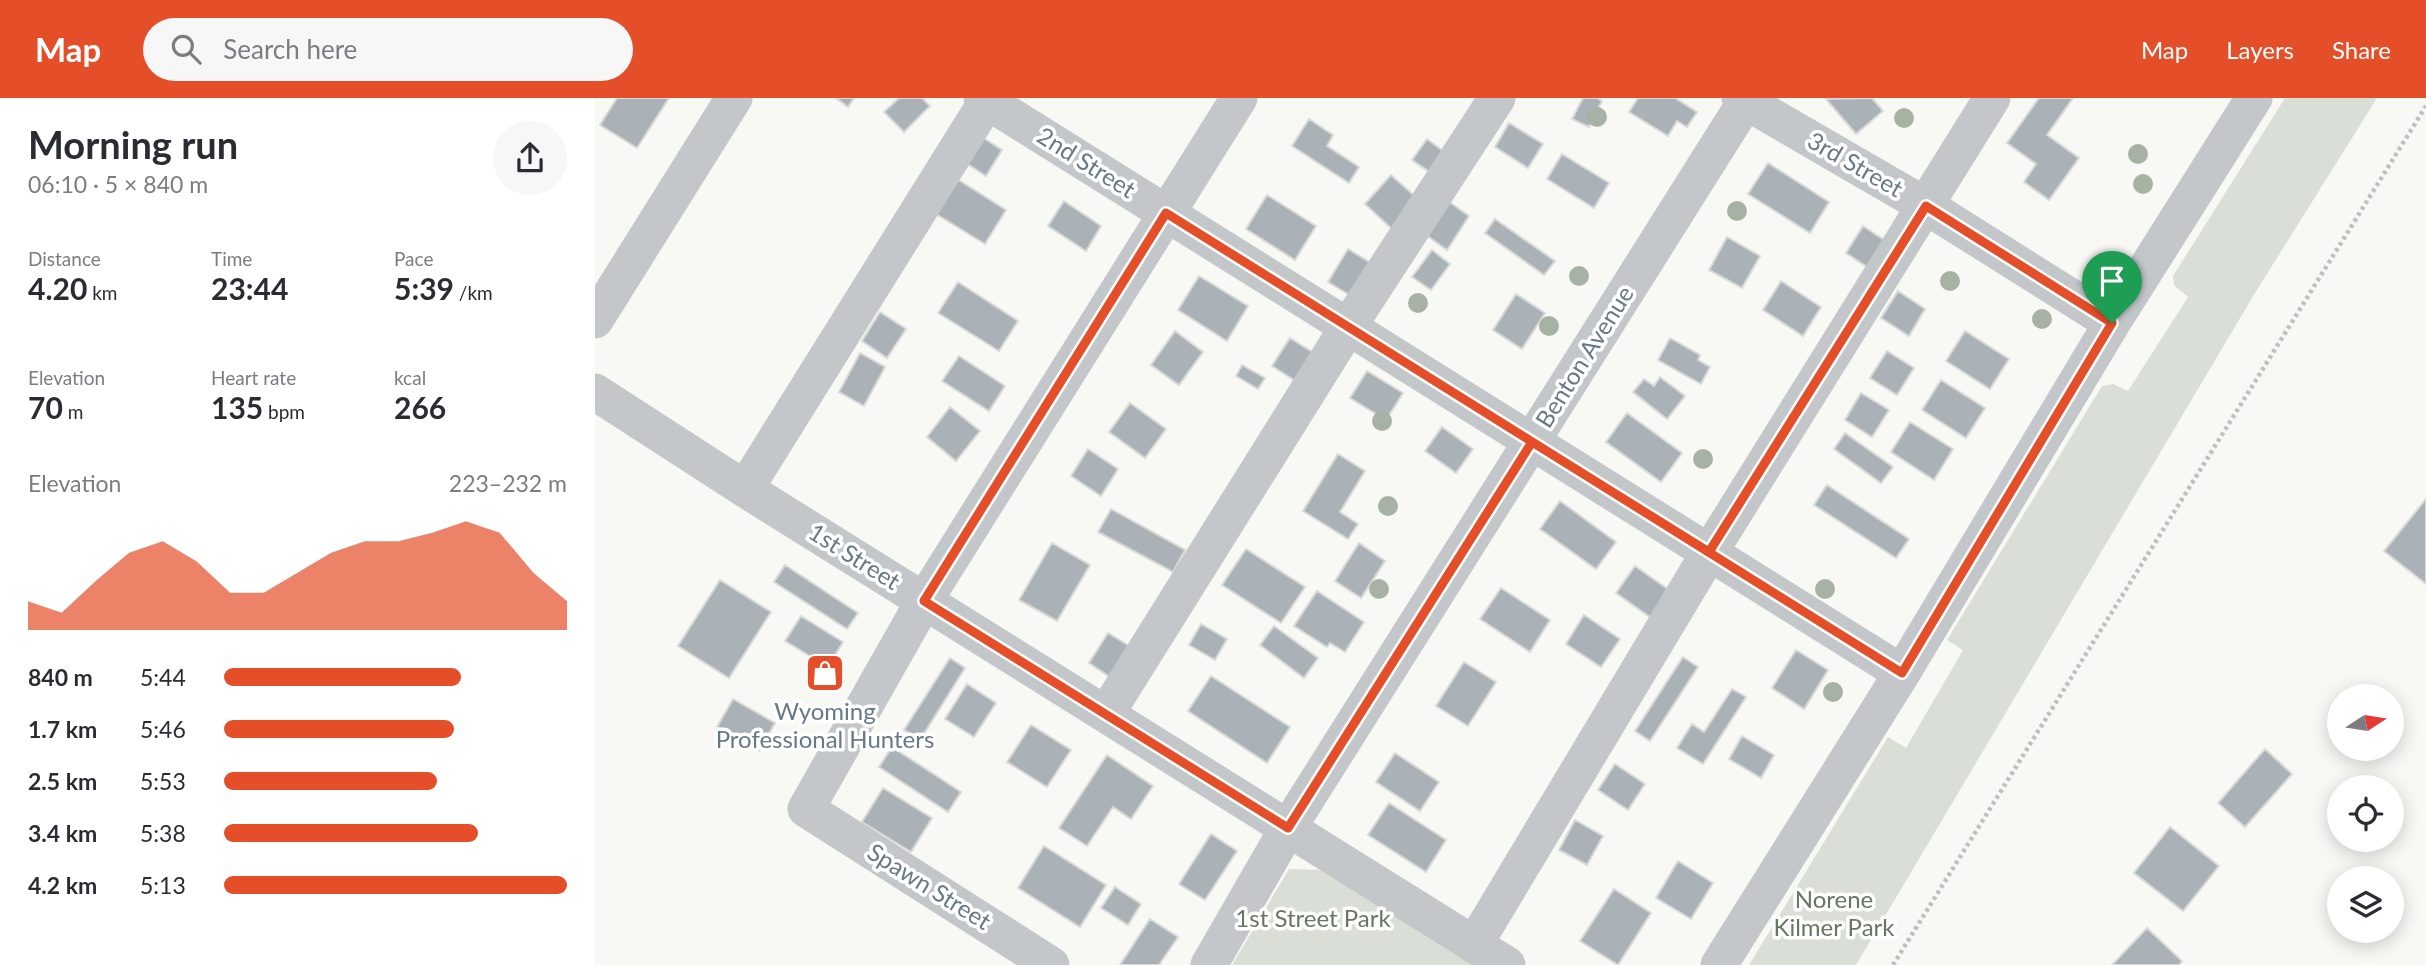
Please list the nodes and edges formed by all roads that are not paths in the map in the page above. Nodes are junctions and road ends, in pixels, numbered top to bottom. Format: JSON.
{"nodes":[{"id":1,"x":734,"y":98,"type":"edge"},
{"id":2,"x":1239,"y":98,"type":"edge"},
{"id":3,"x":1497,"y":98,"type":"edge"},
{"id":4,"x":1992,"y":98,"type":"edge"},
{"id":5,"x":2254,"y":98,"type":"edge"},
{"id":6,"x":986,"y":99,"type":"edge"},
{"id":7,"x":1745,"y":99,"type":"edge"},
{"id":8,"x":1926,"y":206,"type":"junction"},
{"id":9,"x":1166,"y":213,"type":"junction"},
{"id":10,"x":595,"y":320,"type":"edge"},
{"id":11,"x":2112,"y":323,"type":"junction"},
{"id":12,"x":1348,"y":327,"type":"junction"},
{"id":13,"x":595,"y":392,"type":"edge"},
{"id":14,"x":1532,"y":442,"type":"junction"},
{"id":15,"x":745,"y":489,"type":"junction"},
{"id":16,"x":1709,"y":552,"type":"junction"},
{"id":17,"x":924,"y":601,"type":"junction"},
{"id":18,"x":1902,"y":673,"type":"junction"},
{"id":19,"x":1106,"y":715,"type":"junction"},
{"id":20,"x":1288,"y":828,"type":"junction"},
{"id":21,"x":1474,"y":944,"type":"junction"},
{"id":22,"x":1051,"y":965,"type":"edge"},
{"id":23,"x":1209,"y":965,"type":"edge"},
{"id":24,"x":1507,"y":965,"type":"edge"},
{"id":25,"x":1719,"y":965,"type":"edge"}],
"edges":[{"from":1,"to":10,"type":"street"},
{"from":2,"to":9,"type":"street"},
{"from":3,"to":12,"type":"street"},
{"from":4,"to":8,"type":"street"},
{"from":5,"to":11,"type":"street"},
{"from":6,"to":9,"type":"street","name":"2nd Street"},
{"from":6,"to":15,"type":"street"},
{"from":7,"to":8,"type":"street","name":"3rd Street"},
{"from":7,"to":14,"type":"street","name":"Benton Avenue"},
{"from":8,"to":11,"type":"street","name":"3rd Street"},
{"from":8,"to":16,"type":"street"},
{"from":9,"to":12,"type":"street","name":"2nd Street"},
{"from":9,"to":17,"type":"street"},
{"from":11,"to":18,"type":"street"},
{"from":12,"to":14,"type":"street","name":"2nd Street"},
{"from":12,"to":19,"type":"street"},
{"from":13,"to":15,"type":"street","name":"1st Street"},
{"from":14,"to":16,"type":"street","name":"2nd Street"},
{"from":14,"to":20,"type":"street","name":"Benton Avenue"},
{"from":15,"to":17,"type":"street","name":"1st Street"},
{"from":16,"to":18,"type":"street","name":"2nd Street"},
{"from":16,"to":21,"type":"street"},
{"from":17,"to":19,"type":"street","name":"1st Street"},
{"from":17,"to":22,"type":"street","name":"Spawn Street"},
{"from":18,"to":25,"type":"street"},
{"from":19,"to":20,"type":"street","name":"1st Street"},
{"from":20,"to":21,"type":"street","name":"1st Street"},
{"from":20,"to":23,"type":"street","name":"Benton Avenue"},
{"from":21,"to":24,"type":"street","name":"1st Street"}]}
